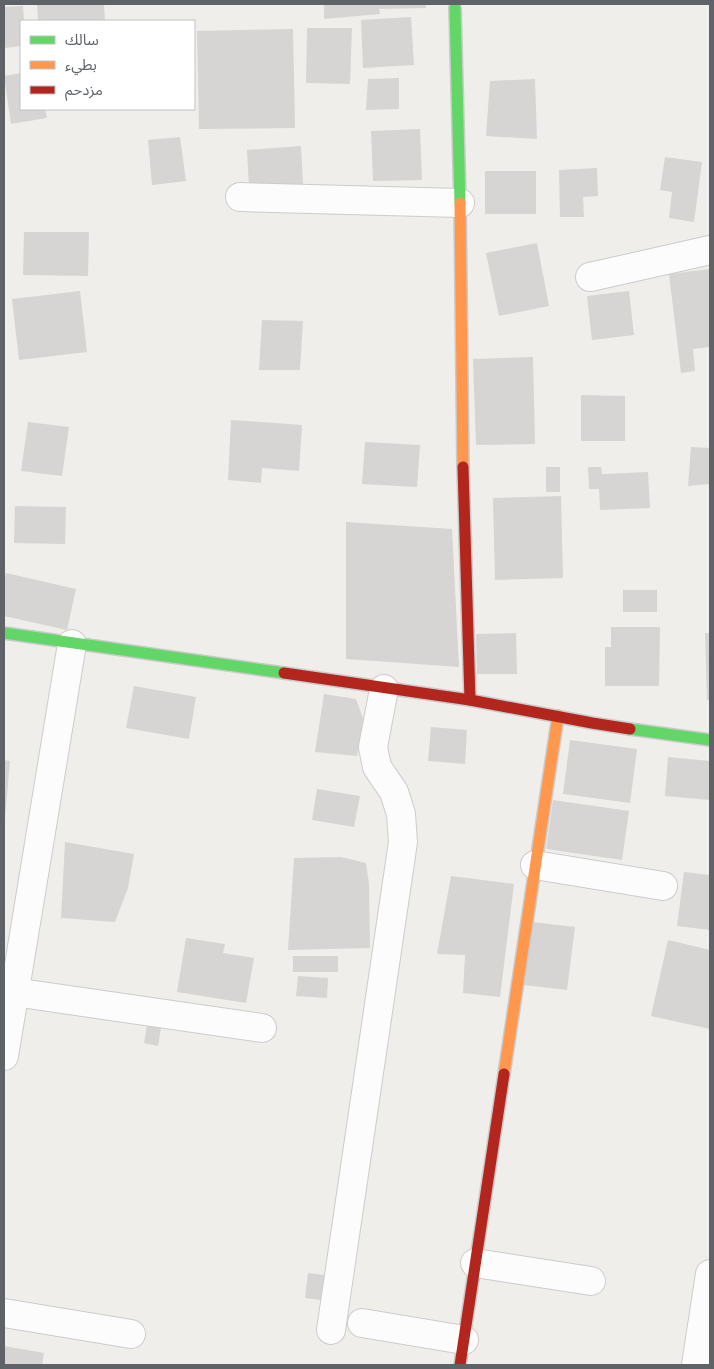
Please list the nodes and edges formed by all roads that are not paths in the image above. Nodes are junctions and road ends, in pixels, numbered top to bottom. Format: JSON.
{"nodes":[{"id":1,"x":455,"y":8,"type":"dead end"},
{"id":2,"x":240,"y":197,"type":"dead end"},
{"id":3,"x":460,"y":203,"type":"junction"},
{"id":4,"x":710,"y":250,"type":"edge"},
{"id":5,"x":590,"y":277,"type":"dead end"},
{"id":6,"x":4,"y":633,"type":"edge"},
{"id":7,"x":72,"y":644,"type":"junction"},
{"id":8,"x":384,"y":688,"type":"junction"},
{"id":9,"x":470,"y":700,"type":"junction"},
{"id":10,"x":558,"y":716,"type":"junction"},
{"id":11,"x":710,"y":740,"type":"edge"},
{"id":12,"x":535,"y":865,"type":"junction"},
{"id":13,"x":663,"y":886,"type":"dead end"},
{"id":14,"x":14,"y":992,"type":"junction"},
{"id":15,"x":262,"y":1028,"type":"dead end"},
{"id":16,"x":4,"y":1056,"type":"edge"},
{"id":17,"x":475,"y":1263,"type":"junction"},
{"id":18,"x":710,"y":1274,"type":"edge"},
{"id":19,"x":592,"y":1281,"type":"dead end"},
{"id":20,"x":4,"y":1313,"type":"edge"},
{"id":21,"x":362,"y":1323,"type":"dead end"},
{"id":22,"x":331,"y":1330,"type":"dead end"},
{"id":23,"x":132,"y":1334,"type":"dead end"},
{"id":24,"x":462,"y":1352,"type":"edge"},
{"id":25,"x":696,"y":1365,"type":"edge"}],
"edges":[{"from":1,"to":3,"type":"street"},
{"from":2,"to":3,"type":"street"},
{"from":3,"to":9,"type":"street"},
{"from":4,"to":5,"type":"street"},
{"from":6,"to":7,"type":"street"},
{"from":7,"to":8,"type":"street"},
{"from":7,"to":14,"type":"street"},
{"from":8,"to":9,"type":"street"},
{"from":8,"to":22,"type":"street"},
{"from":9,"to":10,"type":"street"},
{"from":10,"to":11,"type":"street"},
{"from":10,"to":12,"type":"street"},
{"from":12,"to":13,"type":"street"},
{"from":12,"to":17,"type":"street"},
{"from":14,"to":15,"type":"street"},
{"from":14,"to":16,"type":"street"},
{"from":17,"to":19,"type":"street"},
{"from":17,"to":24,"type":"street"},
{"from":18,"to":25,"type":"street"},
{"from":20,"to":23,"type":"street"},
{"from":21,"to":24,"type":"street"}]}
